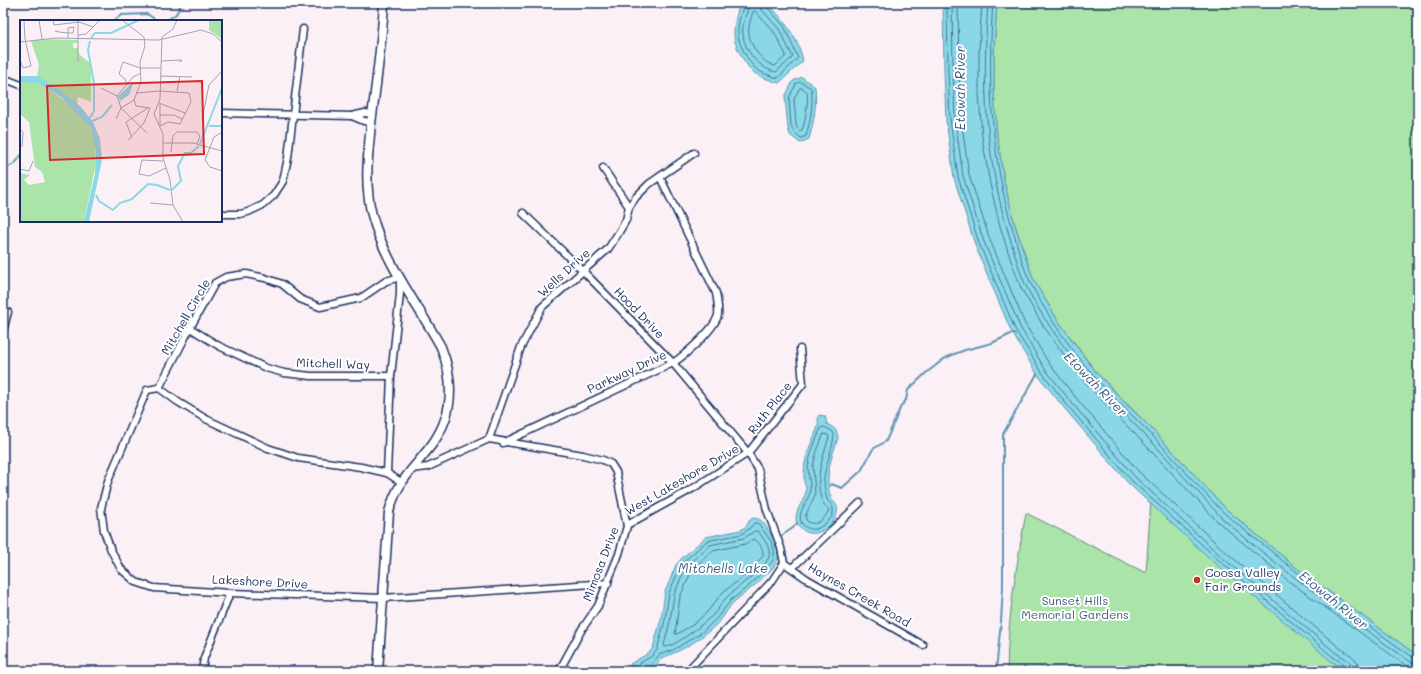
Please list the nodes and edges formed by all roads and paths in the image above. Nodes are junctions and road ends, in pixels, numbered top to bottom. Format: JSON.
{"nodes":[{"id":1,"x":384,"y":3,"type":"edge"},
{"id":2,"x":303,"y":29,"type":"dead end"},
{"id":3,"x":3,"y":78,"type":"edge"},
{"id":4,"x":20,"y":85,"type":"edge"},
{"id":5,"x":222,"y":113,"type":"edge"},
{"id":6,"x":293,"y":115,"type":"junction"},
{"id":7,"x":372,"y":118,"type":"junction"},
{"id":8,"x":694,"y":153,"type":"dead end"},
{"id":9,"x":603,"y":168,"type":"dead end"},
{"id":10,"x":660,"y":177,"type":"junction"},
{"id":11,"x":629,"y":207,"type":"junction"},
{"id":12,"x":523,"y":213,"type":"dead end"},
{"id":13,"x":222,"y":214,"type":"edge"},
{"id":14,"x":583,"y":272,"type":"junction"},
{"id":15,"x":400,"y":277,"type":"junction"},
{"id":16,"x":8,"y":312,"type":"dead end"},
{"id":17,"x":190,"y":328,"type":"junction"},
{"id":18,"x":3,"y":331,"type":"edge"},
{"id":19,"x":800,"y":349,"type":"dead end"},
{"id":20,"x":673,"y":363,"type":"junction"},
{"id":21,"x":391,"y":376,"type":"junction"},
{"id":22,"x":159,"y":388,"type":"junction"},
{"id":23,"x":489,"y":439,"type":"junction"},
{"id":24,"x":503,"y":442,"type":"junction"},
{"id":25,"x":748,"y":453,"type":"junction"},
{"id":26,"x":411,"y":469,"type":"junction"},
{"id":27,"x":387,"y":473,"type":"junction"},
{"id":28,"x":401,"y":482,"type":"junction"},
{"id":29,"x":860,"y":503,"type":"dead end"},
{"id":30,"x":627,"y":525,"type":"junction"},
{"id":31,"x":784,"y":563,"type":"junction"},
{"id":32,"x":792,"y":568,"type":"junction"},
{"id":33,"x":608,"y":583,"type":"junction"},
{"id":34,"x":230,"y":593,"type":"junction"},
{"id":35,"x":383,"y":598,"type":"junction"},
{"id":36,"x":923,"y":645,"type":"dead end"},
{"id":37,"x":693,"y":668,"type":"edge"},
{"id":38,"x":202,"y":671,"type":"edge"},
{"id":39,"x":378,"y":671,"type":"edge"},
{"id":40,"x":559,"y":671,"type":"edge"},
{"id":41,"x":686,"y":671,"type":"edge"}],
"edges":[{"from":1,"to":7,"type":"street"},
{"from":2,"to":6,"type":"street"},
{"from":3,"to":4,"type":"street"},
{"from":5,"to":6,"type":"street"},
{"from":6,"to":7,"type":"street"},
{"from":6,"to":13,"type":"street"},
{"from":7,"to":15,"type":"street"},
{"from":8,"to":10,"type":"street","name":"Wells Drive"},
{"from":9,"to":11,"type":"street"},
{"from":10,"to":11,"type":"street","name":"Wells Drive"},
{"from":10,"to":20,"type":"street","name":"Parkway Drive"},
{"from":11,"to":14,"type":"street","name":"Wells Drive"},
{"from":12,"to":14,"type":"street","name":"Hood Drive"},
{"from":14,"to":20,"type":"street","name":"Hood Drive"},
{"from":14,"to":23,"type":"street","name":"Wells Drive"},
{"from":15,"to":17,"type":"street","name":"Mitchell Circle"},
{"from":15,"to":21,"type":"street"},
{"from":15,"to":26,"type":"street"},
{"from":16,"to":18,"type":"street"},
{"from":17,"to":21,"type":"street","name":"Mitchell Way"},
{"from":17,"to":22,"type":"street","name":"Mitchell Circle"},
{"from":19,"to":25,"type":"street","name":"Ruth Place"},
{"from":20,"to":24,"type":"street","name":"Parkway Drive"},
{"from":20,"to":25,"type":"street","name":"Hood Drive"},
{"from":21,"to":27,"type":"street"},
{"from":22,"to":27,"type":"street"},
{"from":22,"to":34,"type":"street","name":"Lakeshore Drive"},
{"from":23,"to":24,"type":"street","name":"Mimosa Drive"},
{"from":23,"to":26,"type":"street"},
{"from":24,"to":30,"type":"street","name":"Mimosa Drive"},
{"from":25,"to":30,"type":"street","name":"West Lakeshore Drive"},
{"from":25,"to":31,"type":"street"},
{"from":26,"to":28,"type":"street"},
{"from":27,"to":28,"type":"street"},
{"from":28,"to":35,"type":"street"},
{"from":29,"to":32,"type":"street"},
{"from":30,"to":33,"type":"street","name":"Mimosa Drive"},
{"from":31,"to":32,"type":"street","name":"Haynes Creek Road"},
{"from":31,"to":37,"type":"street"},
{"from":32,"to":36,"type":"street","name":"Haynes Creek Road"},
{"from":33,"to":35,"type":"street","name":"Lakeshore Drive"},
{"from":33,"to":40,"type":"street","name":"Mimosa Drive"},
{"from":34,"to":35,"type":"street","name":"Lakeshore Drive"},
{"from":34,"to":38,"type":"street"},
{"from":35,"to":39,"type":"street"},
{"from":37,"to":41,"type":"street"}]}
